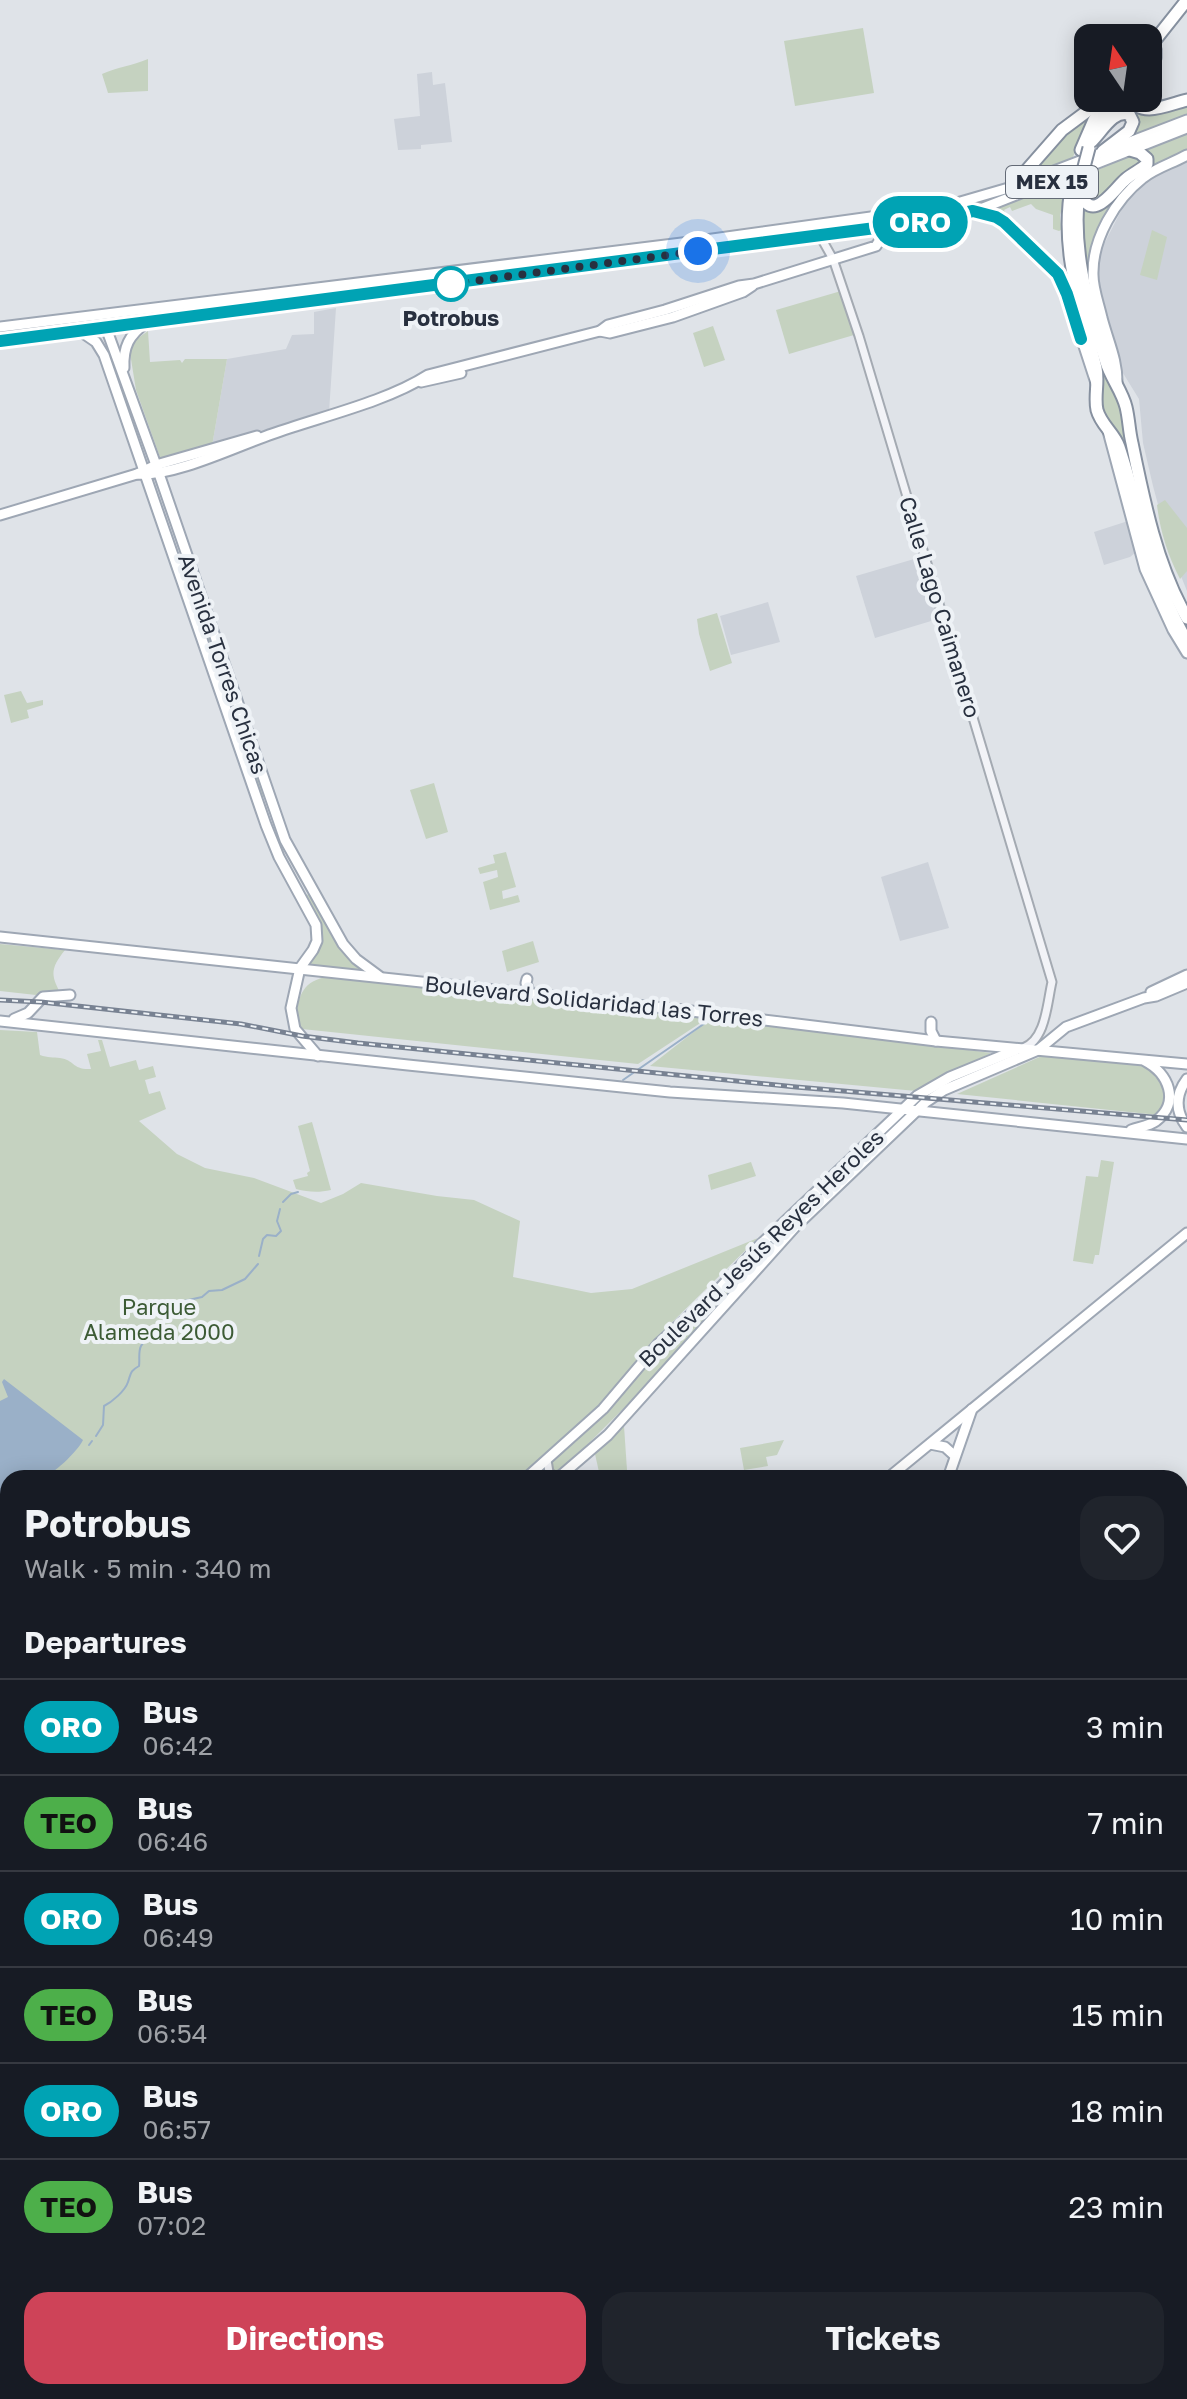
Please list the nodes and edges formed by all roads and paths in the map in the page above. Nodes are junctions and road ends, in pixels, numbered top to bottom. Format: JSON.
{"nodes":[{"id":1,"x":1187,"y":0,"type":"edge"},
{"id":2,"x":1187,"y":10,"type":"edge"},
{"id":3,"x":1162,"y":35,"type":"edge"},
{"id":4,"x":1162,"y":38,"type":"edge"},
{"id":5,"x":1187,"y":100,"type":"edge"},
{"id":6,"x":1162,"y":106,"type":"edge"},
{"id":7,"x":1087,"y":112,"type":"edge"},
{"id":8,"x":1098,"y":112,"type":"edge"},
{"id":9,"x":1108,"y":112,"type":"edge"},
{"id":10,"x":1187,"y":120,"type":"edge"},
{"id":11,"x":1187,"y":128,"type":"edge"},
{"id":12,"x":1087,"y":147,"type":"junction"},
{"id":13,"x":1130,"y":150,"type":"junction"},
{"id":14,"x":1103,"y":151,"type":"junction"},
{"id":15,"x":1187,"y":155,"type":"edge"},
{"id":16,"x":1077,"y":185,"type":"junction"},
{"id":17,"x":1012,"y":187,"type":"junction"},
{"id":18,"x":973,"y":211,"type":"junction"},
{"id":19,"x":889,"y":226,"type":"junction"},
{"id":20,"x":820,"y":236,"type":"junction"},
{"id":21,"x":833,"y":259,"type":"junction"},
{"id":22,"x":1070,"y":288,"type":"junction"},
{"id":23,"x":93,"y":315,"type":"junction"},
{"id":24,"x":148,"y":322,"type":"junction"},
{"id":25,"x":0,"y":327,"type":"edge"},
{"id":26,"x":107,"y":327,"type":"junction"},
{"id":27,"x":80,"y":331,"type":"junction"},
{"id":28,"x":0,"y":341,"type":"edge"},
{"id":29,"x":125,"y":379,"type":"junction"},
{"id":30,"x":1117,"y":385,"type":"junction"},
{"id":31,"x":1129,"y":426,"type":"junction"},
{"id":32,"x":157,"y":469,"type":"junction"},
{"id":33,"x":141,"y":472,"type":"junction"},
{"id":34,"x":0,"y":515,"type":"edge"},
{"id":35,"x":192,"y":574,"type":"junction"},
{"id":36,"x":179,"y":578,"type":"junction"},
{"id":37,"x":197,"y":589,"type":"junction"},
{"id":38,"x":1157,"y":589,"type":"junction"},
{"id":39,"x":185,"y":593,"type":"junction"},
{"id":40,"x":1187,"y":610,"type":"edge"},
{"id":41,"x":1187,"y":618,"type":"edge"},
{"id":42,"x":1187,"y":641,"type":"edge"},
{"id":43,"x":1187,"y":653,"type":"edge"},
{"id":44,"x":270,"y":799,"type":"junction"},
{"id":45,"x":258,"y":803,"type":"junction"},
{"id":46,"x":311,"y":888,"type":"junction"},
{"id":47,"x":300,"y":892,"type":"junction"},
{"id":48,"x":0,"y":937,"type":"edge"},
{"id":49,"x":300,"y":968,"type":"junction"},
{"id":50,"x":1187,"y":975,"type":"edge"},
{"id":51,"x":381,"y":977,"type":"junction"},
{"id":52,"x":527,"y":979,"type":"dead end"},
{"id":53,"x":1187,"y":983,"type":"edge"},
{"id":54,"x":530,"y":994,"type":"junction"},
{"id":55,"x":70,"y":995,"type":"dead end"},
{"id":56,"x":1144,"y":998,"type":"junction"},
{"id":57,"x":1,"y":1021,"type":"edge"},
{"id":58,"x":931,"y":1022,"type":"dead end"},
{"id":59,"x":936,"y":1041,"type":"junction"},
{"id":60,"x":1018,"y":1050,"type":"junction"},
{"id":61,"x":1038,"y":1050,"type":"junction"},
{"id":62,"x":318,"y":1056,"type":"junction"},
{"id":63,"x":1138,"y":1058,"type":"junction"},
{"id":64,"x":1187,"y":1064,"type":"edge"},
{"id":65,"x":1187,"y":1079,"type":"edge"},
{"id":66,"x":874,"y":1107,"type":"junction"},
{"id":67,"x":902,"y":1110,"type":"junction"},
{"id":68,"x":916,"y":1111,"type":"junction"},
{"id":69,"x":1187,"y":1127,"type":"edge"},
{"id":70,"x":880,"y":1131,"type":"junction"},
{"id":71,"x":1124,"y":1132,"type":"junction"},
{"id":72,"x":1187,"y":1139,"type":"edge"},
{"id":73,"x":826,"y":1183,"type":"junction"},
{"id":74,"x":835,"y":1190,"type":"junction"},
{"id":75,"x":1187,"y":1233,"type":"edge"},
{"id":76,"x":759,"y":1246,"type":"junction"},
{"id":77,"x":768,"y":1256,"type":"junction"},
{"id":78,"x":972,"y":1409,"type":"junction"},
{"id":79,"x":930,"y":1444,"type":"junction"},
{"id":80,"x":955,"y":1456,"type":"junction"},
{"id":81,"x":547,"y":1460,"type":"junction"},
{"id":82,"x":535,"y":1470,"type":"edge"},
{"id":83,"x":548,"y":1470,"type":"edge"},
{"id":84,"x":567,"y":1470,"type":"edge"},
{"id":85,"x":898,"y":1470,"type":"edge"},
{"id":86,"x":951,"y":1470,"type":"edge"}],
"edges":[{"from":1,"to":3,"type":"highway"},
{"from":2,"to":4,"type":"highway"},
{"from":5,"to":6,"type":"highway"},
{"from":7,"to":17,"type":"highway"},
{"from":8,"to":12,"type":"highway"},
{"from":9,"to":12,"type":"highway"},
{"from":10,"to":14,"type":"main road","number":"MEX 15"},
{"from":11,"to":13,"type":"main road","number":"MEX 15"},
{"from":12,"to":14,"type":"highway"},
{"from":12,"to":16,"type":"highway","bridge":true},
{"from":13,"to":16,"type":"highway"},
{"from":13,"to":18,"type":"main road","number":"MEX 15"},
{"from":14,"to":17,"type":"main road","number":"MEX 15"},
{"from":15,"to":30,"type":"main road"},
{"from":16,"to":22,"type":"highway"},
{"from":16,"to":30,"type":"highway"},
{"from":17,"to":23,"type":"main road","number":"MEX 15"},
{"from":18,"to":19,"type":"main road","number":"MEX 15"},
{"from":18,"to":22,"type":"main road"},
{"from":19,"to":20,"type":"main road","number":"MEX 15"},
{"from":19,"to":21,"type":"main road"},
{"from":20,"to":21,"type":"street","name":"Calle Lago Caimanero"},
{"from":20,"to":24,"type":"main road","number":"MEX 15"},
{"from":21,"to":32,"type":"main road"},
{"from":21,"to":60,"type":"street","name":"Calle Lago Caimanero"},
{"from":22,"to":38,"type":"highway"},
{"from":23,"to":25,"type":"main road","number":"MEX 15"},
{"from":23,"to":26,"type":"main road"},
{"from":24,"to":26,"type":"main road","number":"MEX 15"},
{"from":24,"to":29,"type":"main road"},
{"from":26,"to":27,"type":"main road","number":"MEX 15"},
{"from":26,"to":29,"type":"main road","name":"Avenida Torres Chicas"},
{"from":27,"to":28,"type":"main road","number":"MEX 15"},
{"from":27,"to":33,"type":"main road","name":"Avenida Torres Chicas"},
{"from":29,"to":32,"type":"main road","name":"Avenida Torres Chicas"},
{"from":30,"to":31,"type":"highway"},
{"from":31,"to":40,"type":"main road"},
{"from":31,"to":41,"type":"highway"},
{"from":32,"to":33,"type":"main road"},
{"from":32,"to":35,"type":"main road","name":"Avenida Torres Chicas"},
{"from":33,"to":34,"type":"main road"},
{"from":33,"to":36,"type":"main road","name":"Avenida Torres Chicas"},
{"from":35,"to":36,"type":"main road"},
{"from":35,"to":37,"type":"main road","name":"Avenida Torres Chicas"},
{"from":36,"to":39,"type":"main road","name":"Avenida Torres Chicas"},
{"from":37,"to":39,"type":"main road"},
{"from":37,"to":44,"type":"main road","name":"Avenida Torres Chicas"},
{"from":38,"to":42,"type":"highway"},
{"from":38,"to":43,"type":"main road"},
{"from":39,"to":45,"type":"main road","name":"Avenida Torres Chicas"},
{"from":44,"to":45,"type":"main road"},
{"from":44,"to":46,"type":"main road","name":"Avenida Torres Chicas"},
{"from":45,"to":47,"type":"main road","name":"Avenida Torres Chicas"},
{"from":46,"to":47,"type":"main road"},
{"from":46,"to":51,"type":"main road","name":"Avenida Torres Chicas"},
{"from":47,"to":49,"type":"main road","name":"Avenida Torres Chicas"},
{"from":48,"to":49,"type":"main road","name":"Boulevard Solidaridad las Torres"},
{"from":49,"to":51,"type":"main road","name":"Boulevard Solidaridad las Torres"},
{"from":49,"to":62,"type":"main road","name":"Avenida Torres Chicas"},
{"from":50,"to":56,"type":"main road"},
{"from":51,"to":54,"type":"main road","name":"Boulevard Solidaridad las Torres"},
{"from":52,"to":54,"type":"main road"},
{"from":53,"to":56,"type":"main road"},
{"from":54,"to":59,"type":"main road","name":"Boulevard Solidaridad las Torres"},
{"from":55,"to":57,"type":"main road"},
{"from":56,"to":61,"type":"main road"},
{"from":57,"to":62,"type":"main road"},
{"from":58,"to":59,"type":"main road"},
{"from":59,"to":60,"type":"main road","name":"Boulevard Solidaridad las Torres"},
{"from":60,"to":61,"type":"main road","name":"Boulevard Solidaridad las Torres"},
{"from":60,"to":67,"type":"main road","name":"Boulevard Jesús Reyes Heroles"},
{"from":61,"to":63,"type":"main road","name":"Boulevard Solidaridad las Torres"},
{"from":61,"to":68,"type":"main road","name":"Boulevard Jesús Reyes Heroles"},
{"from":62,"to":66,"type":"main road"},
{"from":63,"to":64,"type":"main road","name":"Boulevard Solidaridad las Torres"},
{"from":63,"to":71,"type":"main road"},
{"from":65,"to":69,"type":"main road"},
{"from":66,"to":67,"type":"main road"},
{"from":66,"to":70,"type":"main road"},
{"from":67,"to":68,"type":"main road"},
{"from":67,"to":70,"type":"main road","name":"Boulevard Jesús Reyes Heroles"},
{"from":68,"to":71,"type":"main road"},
{"from":68,"to":74,"type":"main road","name":"Boulevard Jesús Reyes Heroles"},
{"from":70,"to":73,"type":"main road","name":"Boulevard Jesús Reyes Heroles"},
{"from":71,"to":72,"type":"main road"},
{"from":73,"to":74,"type":"street"},
{"from":73,"to":76,"type":"main road","name":"Boulevard Jesús Reyes Heroles"},
{"from":74,"to":77,"type":"main road","name":"Boulevard Jesús Reyes Heroles"},
{"from":75,"to":78,"type":"main road"},
{"from":76,"to":77,"type":"street"},
{"from":76,"to":81,"type":"main road","name":"Boulevard Jesús Reyes Heroles"},
{"from":77,"to":84,"type":"main road","name":"Boulevard Jesús Reyes Heroles"},
{"from":78,"to":79,"type":"main road"},
{"from":78,"to":80,"type":"main road"},
{"from":79,"to":80,"type":"main road"},
{"from":79,"to":85,"type":"main road"},
{"from":80,"to":86,"type":"main road"},
{"from":81,"to":82,"type":"main road","name":"Boulevard Jesús Reyes Heroles"},
{"from":81,"to":83,"type":"street"}]}
